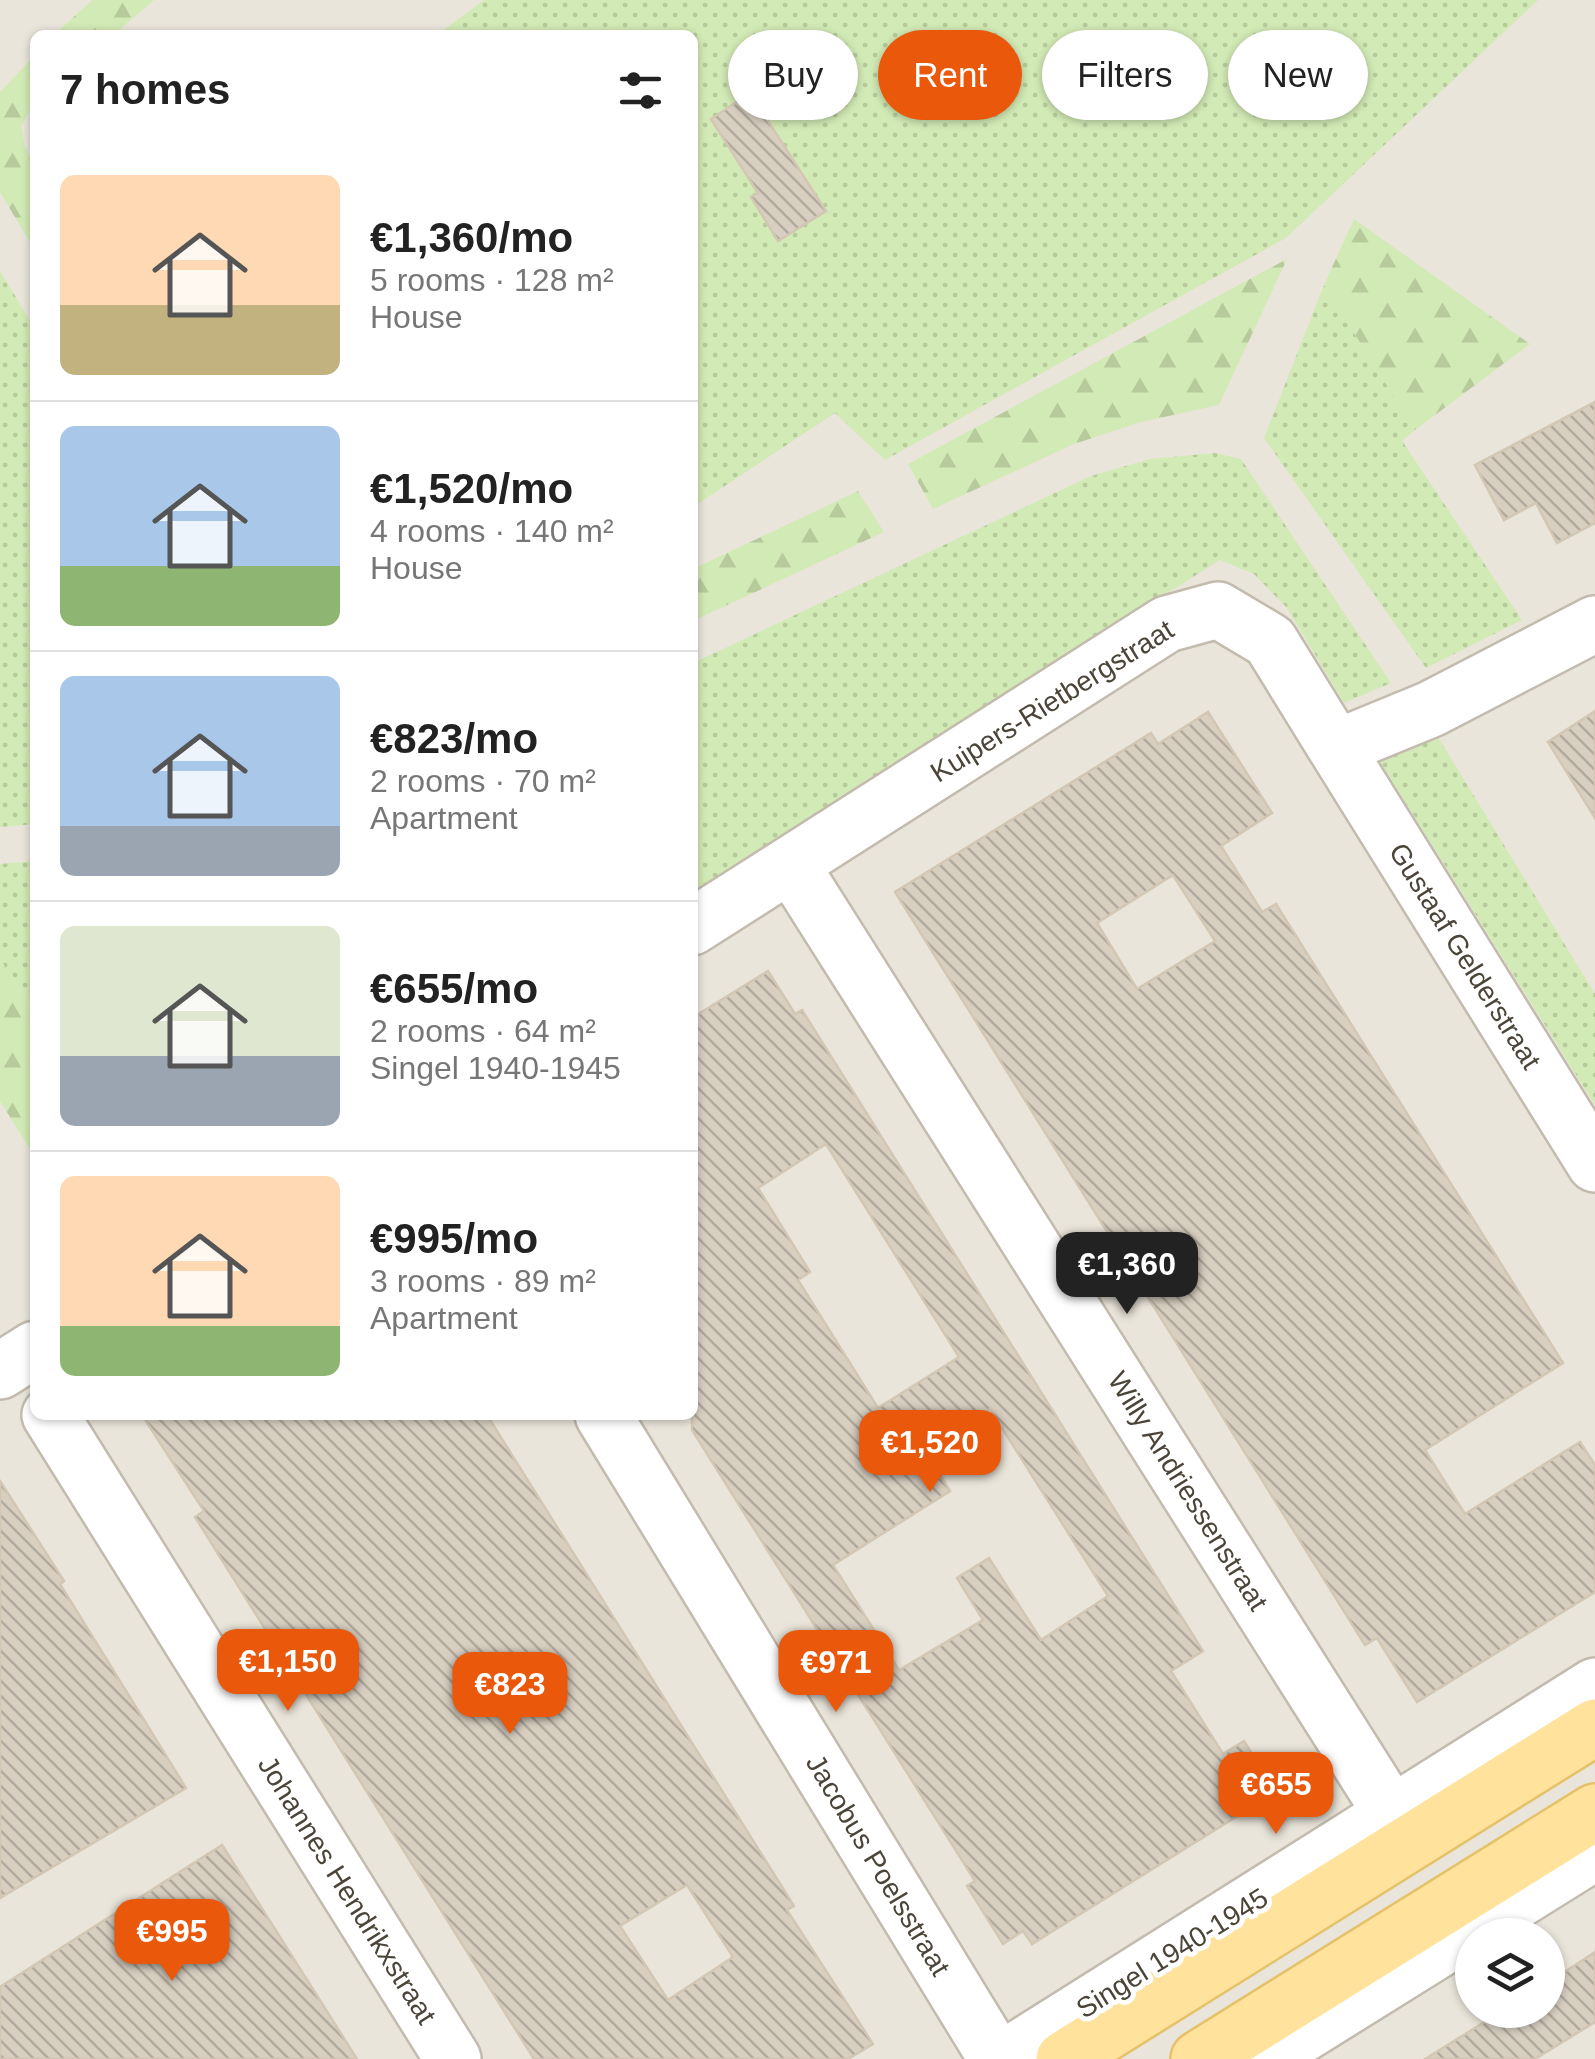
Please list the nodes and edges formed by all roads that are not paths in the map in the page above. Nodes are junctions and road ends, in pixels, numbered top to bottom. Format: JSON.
{"nodes":[{"id":1,"x":1595,"y":624,"type":"edge"},
{"id":2,"x":1336,"y":748,"type":"junction"},
{"id":3,"x":791,"y":864,"type":"junction"},
{"id":4,"x":698,"y":923,"type":"edge"},
{"id":5,"x":1595,"y":1164,"type":"edge"},
{"id":6,"x":53,"y":1420,"type":"edge"},
{"id":7,"x":607,"y":1420,"type":"edge"},
{"id":8,"x":1595,"y":1686,"type":"edge"},
{"id":9,"x":1595,"y":1726,"type":"edge"},
{"id":10,"x":1595,"y":1812,"type":"edge"},
{"id":11,"x":1392,"y":1814,"type":"junction"},
{"id":12,"x":1595,"y":1852,"type":"edge"},
{"id":13,"x":453,"y":2059,"type":"edge"},
{"id":14,"x":1000,"y":2059,"type":"edge"},
{"id":15,"x":1064,"y":2059,"type":"edge"},
{"id":16,"x":1199,"y":2059,"type":"edge"},
{"id":17,"x":1264,"y":2059,"type":"edge"}],
"edges":[{"from":1,"to":2,"type":"street"},
{"from":2,"to":3,"type":"street","name":"Kuipers-Rietbergstraat"},
{"from":2,"to":5,"type":"street","name":"Gustaaf Gelderstraat"},
{"from":3,"to":4,"type":"street","name":"Kuipers-Rietbergstraat"},
{"from":3,"to":11,"type":"street","name":"Willy Andriessenstraat"},
{"from":6,"to":13,"type":"street","name":"Johannes Hendrikxstraat"},
{"from":7,"to":14,"type":"street","name":"Jacobus Poelsstraat"},
{"from":8,"to":11,"type":"street","name":"Singel 1940-1945"},
{"from":9,"to":15,"type":"main road","name":"Singel 1940-1945"},
{"from":10,"to":16,"type":"main road"},
{"from":11,"to":14,"type":"street","name":"Singel 1940-1945"},
{"from":12,"to":17,"type":"street"}]}
